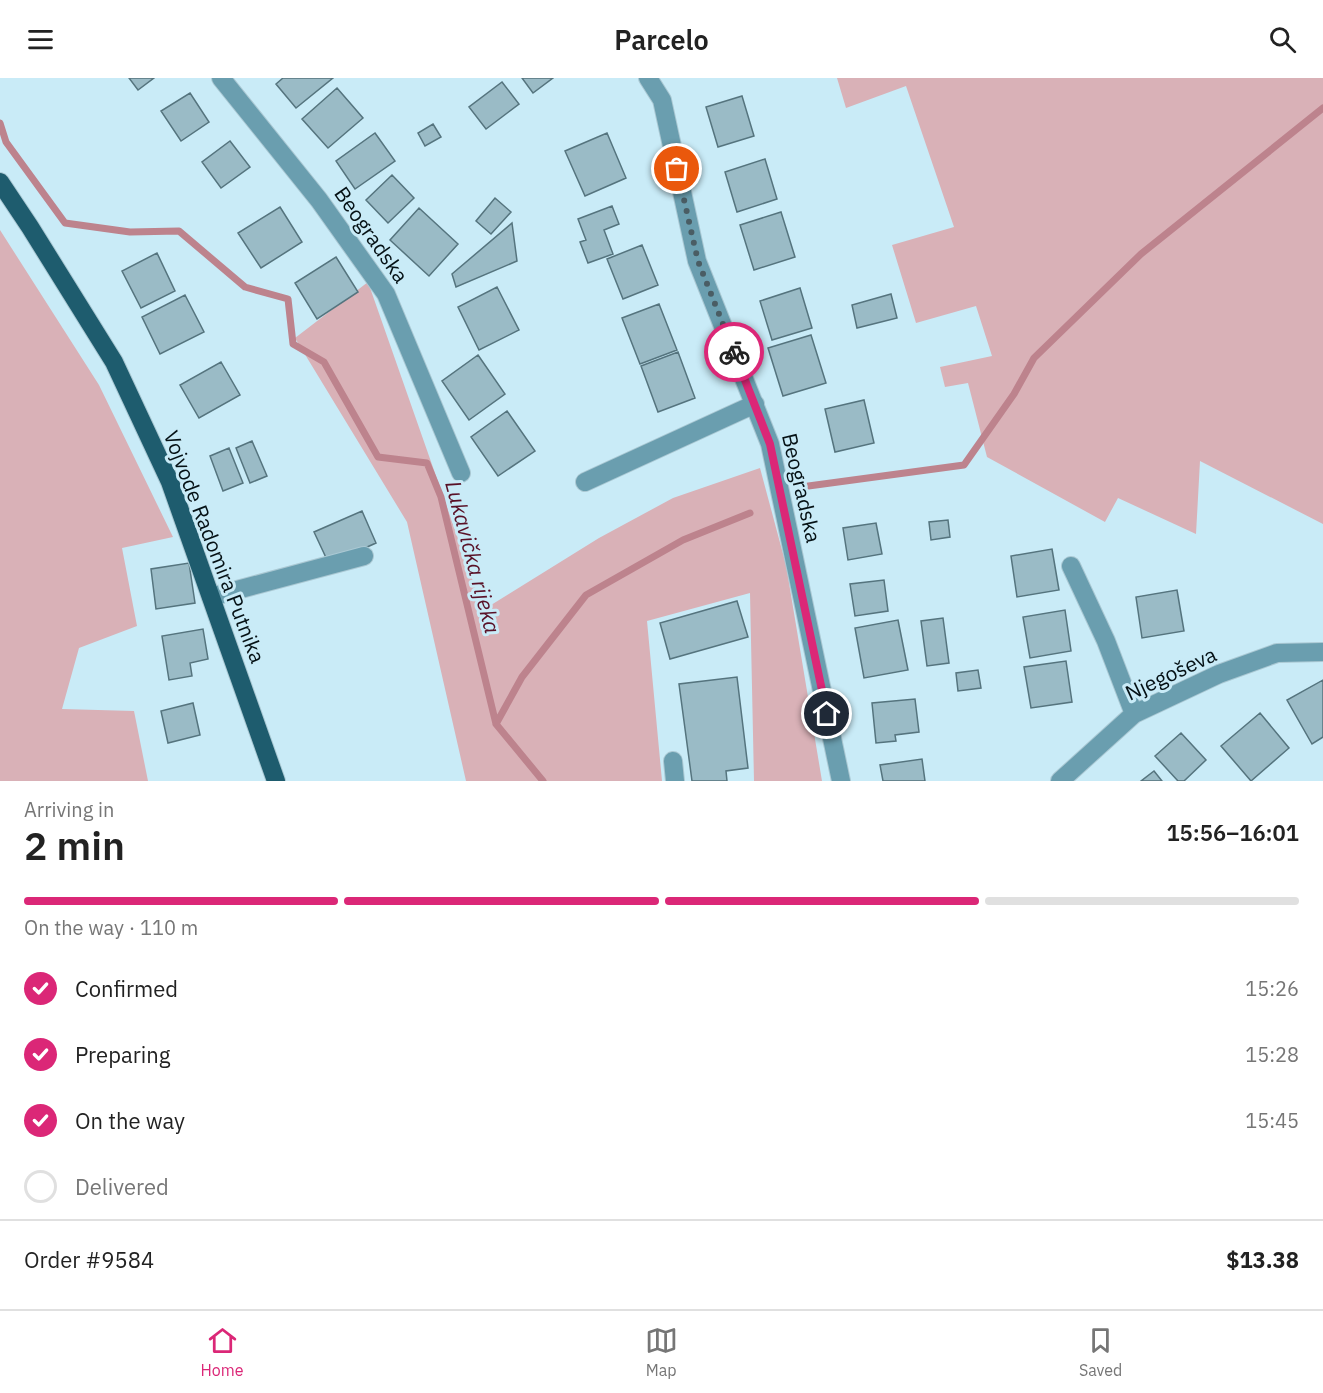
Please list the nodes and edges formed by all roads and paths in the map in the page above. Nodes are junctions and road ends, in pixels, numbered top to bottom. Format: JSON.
{"nodes":[{"id":1,"x":221,"y":78,"type":"edge"},
{"id":2,"x":648,"y":78,"type":"edge"},
{"id":3,"x":0,"y":182,"type":"edge"},
{"id":4,"x":754,"y":404,"type":"junction"},
{"id":5,"x":461,"y":473,"type":"dead end"},
{"id":6,"x":585,"y":482,"type":"dead end"},
{"id":7,"x":364,"y":556,"type":"dead end"},
{"id":8,"x":1071,"y":566,"type":"dead end"},
{"id":9,"x":211,"y":597,"type":"junction"},
{"id":10,"x":1323,"y":652,"type":"edge"},
{"id":11,"x":1134,"y":714,"type":"junction"},
{"id":12,"x":673,"y":762,"type":"dead end"},
{"id":13,"x":276,"y":781,"type":"edge"},
{"id":14,"x":675,"y":781,"type":"edge"},
{"id":15,"x":841,"y":781,"type":"edge"},
{"id":16,"x":1060,"y":781,"type":"edge"}],
"edges":[{"from":1,"to":5,"type":"street","name":"Beogradska"},
{"from":2,"to":4,"type":"street","name":"Beogradska"},
{"from":3,"to":9,"type":"main road","name":"Vojvode Radomira Putnika"},
{"from":4,"to":6,"type":"street"},
{"from":4,"to":15,"type":"street","name":"Beogradska"},
{"from":7,"to":9,"type":"street"},
{"from":8,"to":11,"type":"street"},
{"from":9,"to":13,"type":"main road","name":"Vojvode Radomira Putnika"},
{"from":10,"to":11,"type":"street","name":"Njegoševa"},
{"from":11,"to":16,"type":"street","name":"Njegoševa"},
{"from":12,"to":14,"type":"street"}]}
